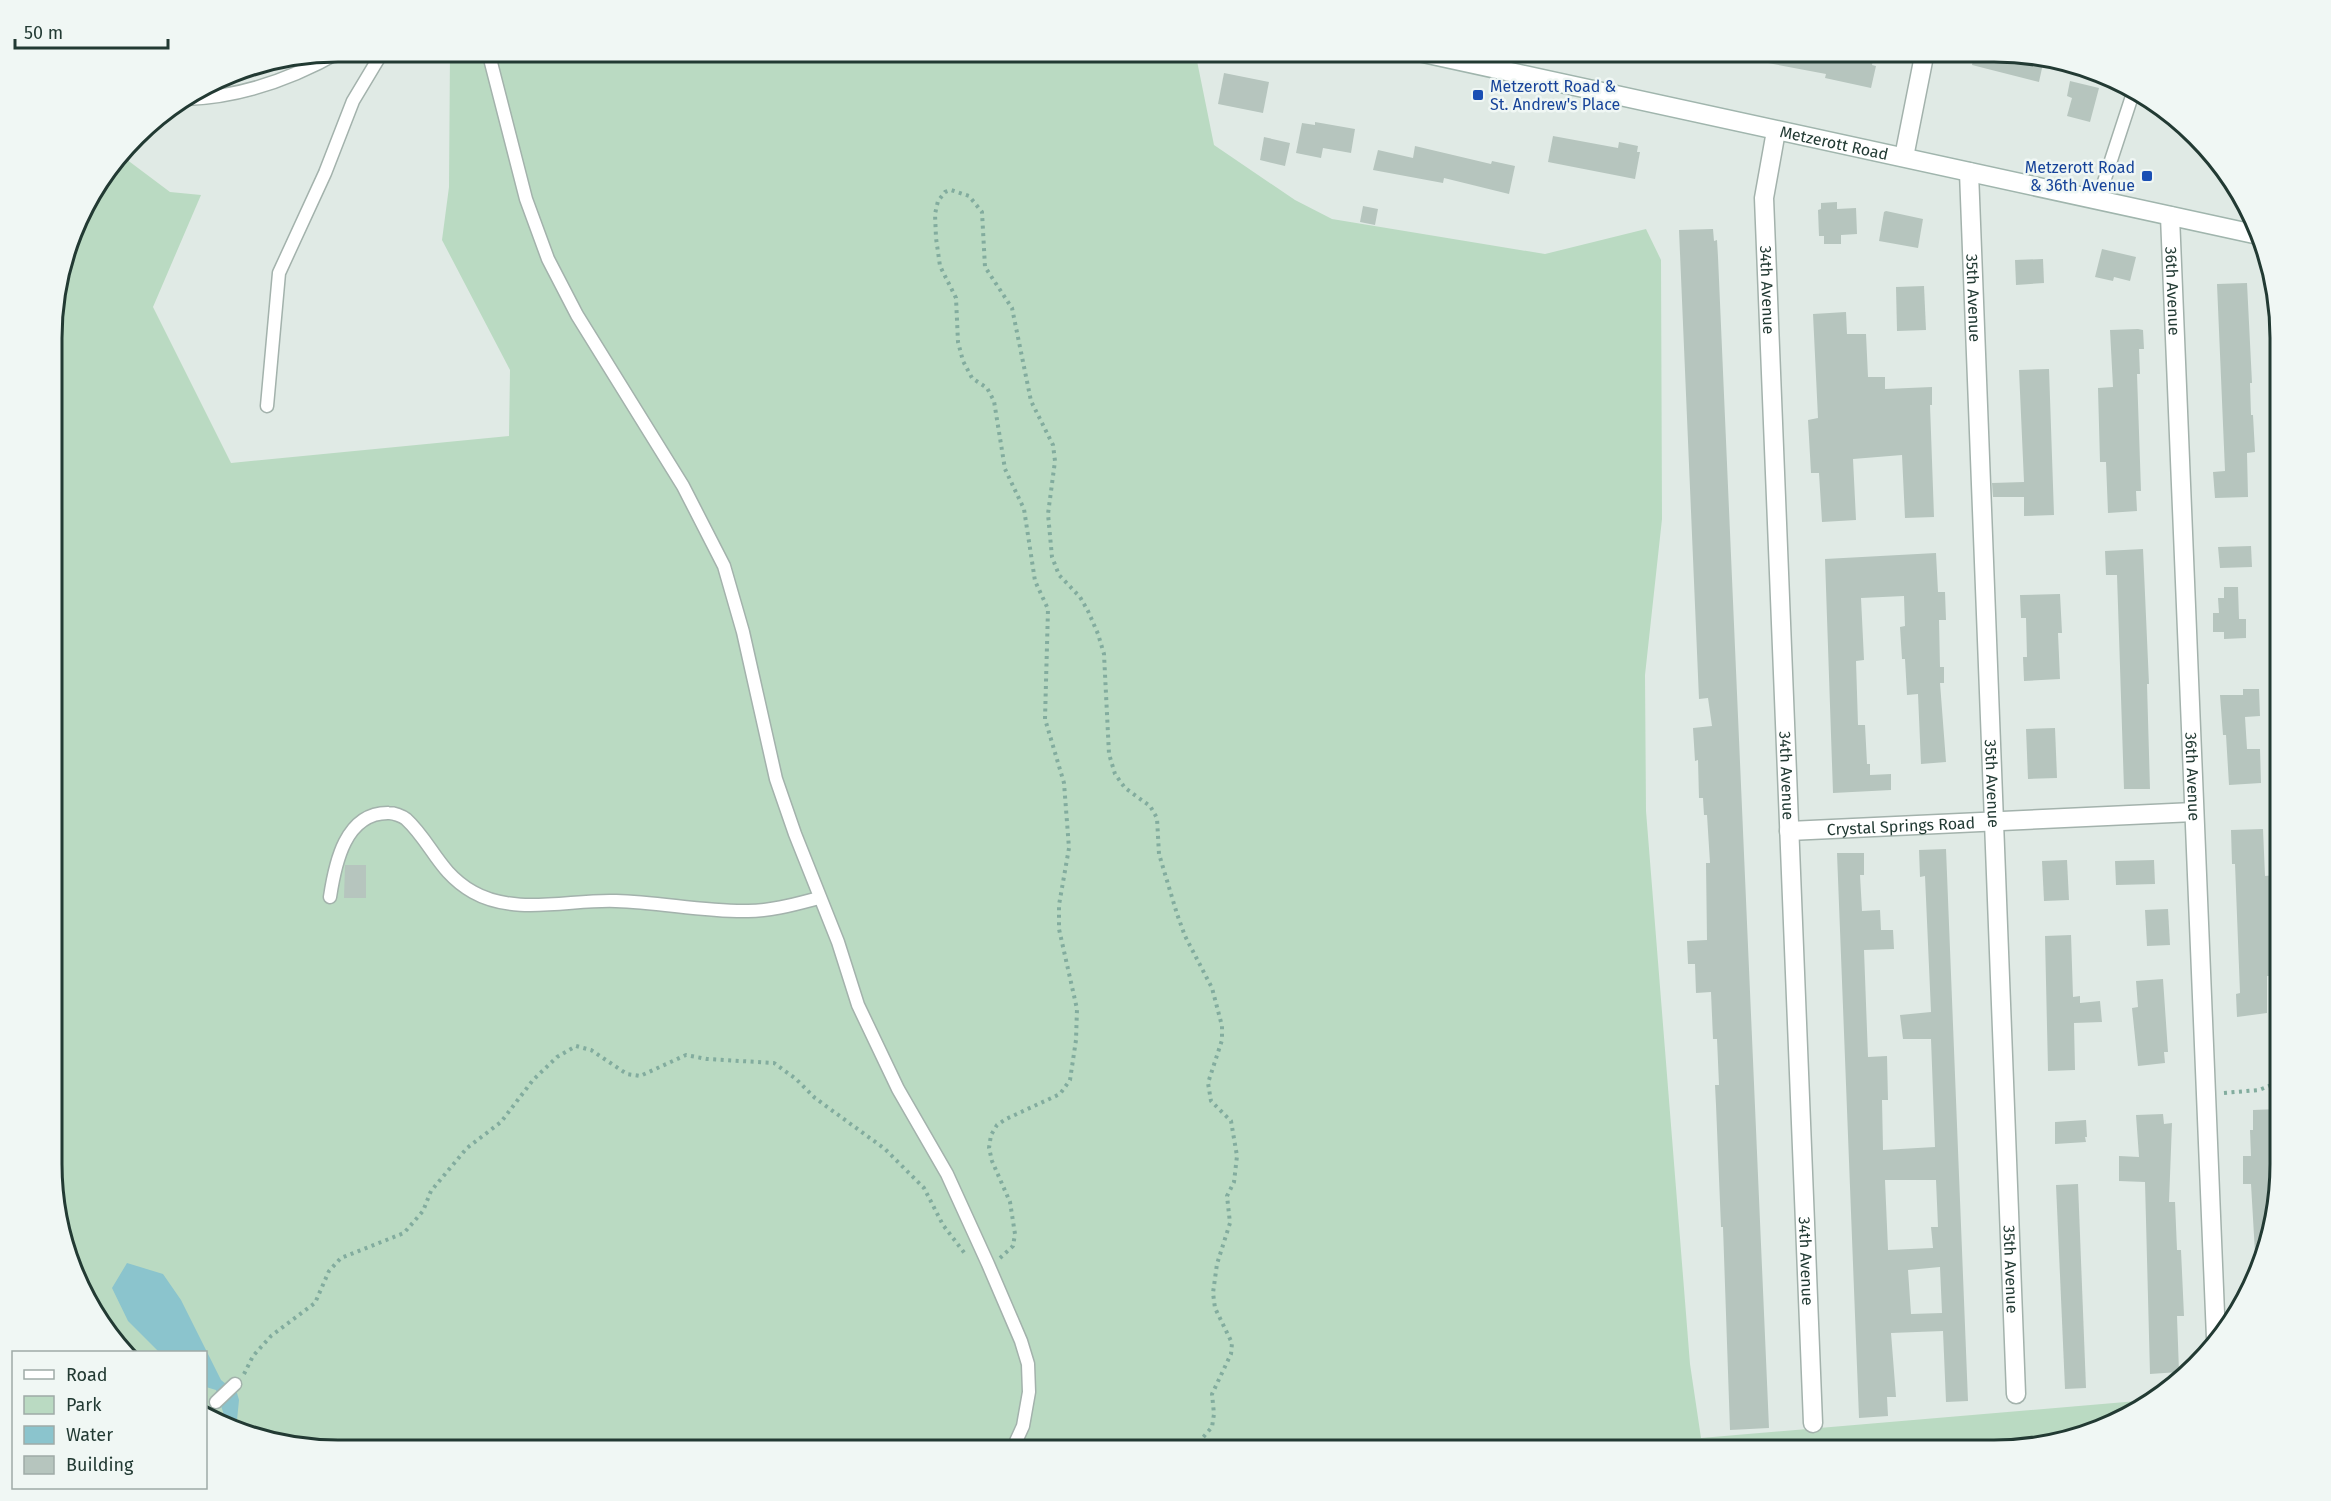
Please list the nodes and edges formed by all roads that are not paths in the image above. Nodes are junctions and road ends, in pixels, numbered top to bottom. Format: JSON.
{"nodes":[{"id":1,"x":321,"y":62,"type":"edge"},
{"id":2,"x":376,"y":62,"type":"edge"},
{"id":3,"x":491,"y":62,"type":"edge"},
{"id":4,"x":1485,"y":62,"type":"edge"},
{"id":5,"x":1923,"y":62,"type":"edge"},
{"id":6,"x":198,"y":98,"type":"edge"},
{"id":7,"x":2131,"y":98,"type":"edge"},
{"id":8,"x":1776,"y":131,"type":"junction"},
{"id":9,"x":1904,"y":157,"type":"junction"},
{"id":10,"x":1969,"y":172,"type":"junction"},
{"id":11,"x":2098,"y":200,"type":"junction"},
{"id":12,"x":2169,"y":216,"type":"junction"},
{"id":13,"x":2249,"y":233,"type":"edge"},
{"id":14,"x":267,"y":406,"type":"dead end"},
{"id":15,"x":2194,"y":812,"type":"junction"},
{"id":16,"x":1994,"y":822,"type":"junction"},
{"id":17,"x":1789,"y":831,"type":"junction"},
{"id":18,"x":330,"y":897,"type":"dead end"},
{"id":19,"x":819,"y":898,"type":"junction"},
{"id":20,"x":2216,"y":1328,"type":"edge"},
{"id":21,"x":235,"y":1384,"type":"road end"},
{"id":22,"x":2016,"y":1394,"type":"dead end"},
{"id":23,"x":216,"y":1402,"type":"dead end"},
{"id":24,"x":1812,"y":1423,"type":"dead end"},
{"id":25,"x":1017,"y":1440,"type":"edge"}],
"edges":[{"from":1,"to":6,"type":"lane"},
{"from":2,"to":14,"type":"lane"},
{"from":3,"to":19,"type":"lane"},
{"from":4,"to":8,"type":"street","name":"Metzerott Road"},
{"from":5,"to":9,"type":"street"},
{"from":7,"to":11,"type":"lane"},
{"from":8,"to":9,"type":"street","name":"Metzerott Road"},
{"from":8,"to":17,"type":"street","name":"34th Avenue"},
{"from":9,"to":10,"type":"street","name":"Metzerott Road"},
{"from":10,"to":11,"type":"street","name":"Metzerott Road"},
{"from":10,"to":16,"type":"street","name":"35th Avenue"},
{"from":11,"to":12,"type":"street","name":"Metzerott Road"},
{"from":12,"to":13,"type":"street","name":"Metzerott Road"},
{"from":12,"to":15,"type":"street","name":"36th Avenue"},
{"from":15,"to":16,"type":"street","name":"Crystal Springs Road"},
{"from":15,"to":20,"type":"street","name":"36th Avenue"},
{"from":16,"to":17,"type":"street","name":"Crystal Springs Road"},
{"from":16,"to":22,"type":"street","name":"35th Avenue"},
{"from":17,"to":24,"type":"street","name":"34th Avenue"},
{"from":18,"to":19,"type":"lane"},
{"from":19,"to":25,"type":"lane"},
{"from":21,"to":23,"type":"lane"}]}
